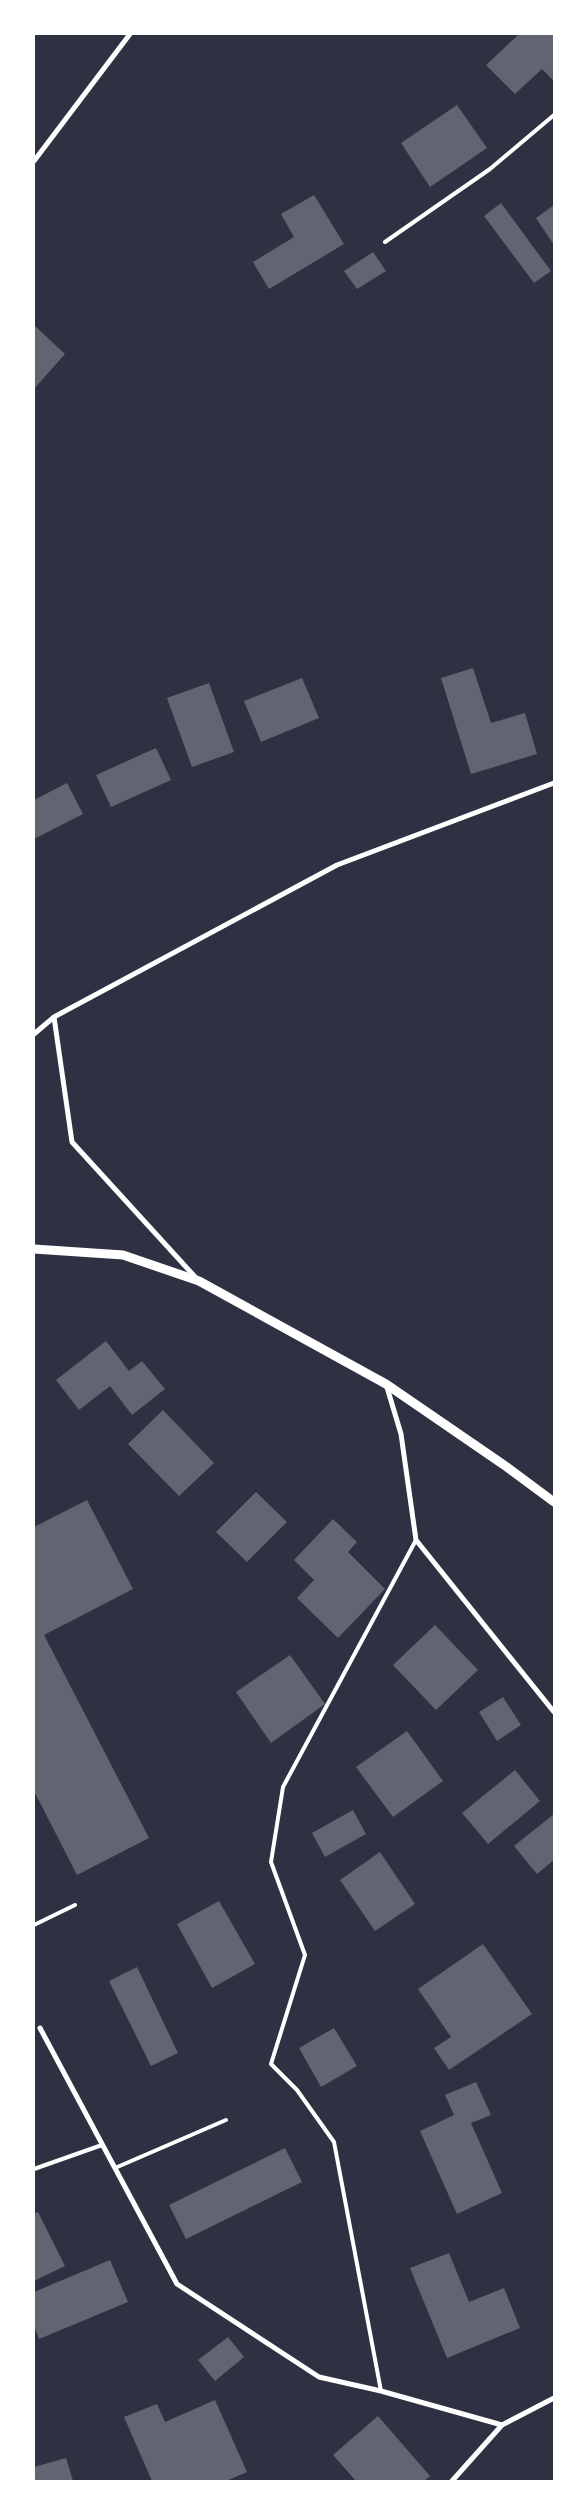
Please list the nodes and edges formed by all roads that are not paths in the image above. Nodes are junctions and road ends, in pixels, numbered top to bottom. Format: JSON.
{"nodes":[{"id":1,"x":130,"y":34,"type":"edge"},
{"id":2,"x":554,"y":115,"type":"edge"},
{"id":3,"x":34,"y":161,"type":"edge"},
{"id":4,"x":386,"y":242,"type":"dead end"},
{"id":5,"x":554,"y":783,"type":"edge"},
{"id":6,"x":54,"y":1017,"type":"junction"},
{"id":7,"x":34,"y":1034,"type":"edge"},
{"id":8,"x":34,"y":1249,"type":"edge"},
{"id":9,"x":198,"y":1281,"type":"junction"},
{"id":10,"x":386,"y":1384,"type":"junction"},
{"id":11,"x":554,"y":1502,"type":"edge"},
{"id":12,"x":416,"y":1540,"type":"junction"},
{"id":13,"x":554,"y":1712,"type":"edge"},
{"id":14,"x":75,"y":1906,"type":"dead end"},
{"id":15,"x":34,"y":1925,"type":"edge"},
{"id":16,"x":40,"y":2028,"type":"dead end"},
{"id":17,"x":226,"y":2120,"type":"dead end"},
{"id":18,"x":102,"y":2145,"type":"junction"},
{"id":19,"x":115,"y":2168,"type":"junction"},
{"id":20,"x":34,"y":2169,"type":"edge"},
{"id":21,"x":381,"y":2391,"type":"junction"},
{"id":22,"x":554,"y":2398,"type":"edge"},
{"id":23,"x":502,"y":2426,"type":"junction"},
{"id":24,"x":452,"y":2481,"type":"edge"}],
"edges":[{"from":1,"to":3,"type":"street"},
{"from":2,"to":4,"type":"lane"},
{"from":5,"to":6,"type":"street"},
{"from":6,"to":7,"type":"street"},
{"from":6,"to":9,"type":"street"},
{"from":8,"to":9,"type":"street"},
{"from":9,"to":10,"type":"street"},
{"from":10,"to":11,"type":"street"},
{"from":10,"to":12,"type":"street"},
{"from":12,"to":13,"type":"street"},
{"from":12,"to":21,"type":"lane"},
{"from":14,"to":15,"type":"lane"},
{"from":16,"to":18,"type":"street"},
{"from":17,"to":19,"type":"lane"},
{"from":18,"to":19,"type":"street"},
{"from":18,"to":20,"type":"lane"},
{"from":19,"to":21,"type":"street"},
{"from":21,"to":23,"type":"street"},
{"from":22,"to":23,"type":"street"},
{"from":23,"to":24,"type":"street"}]}
